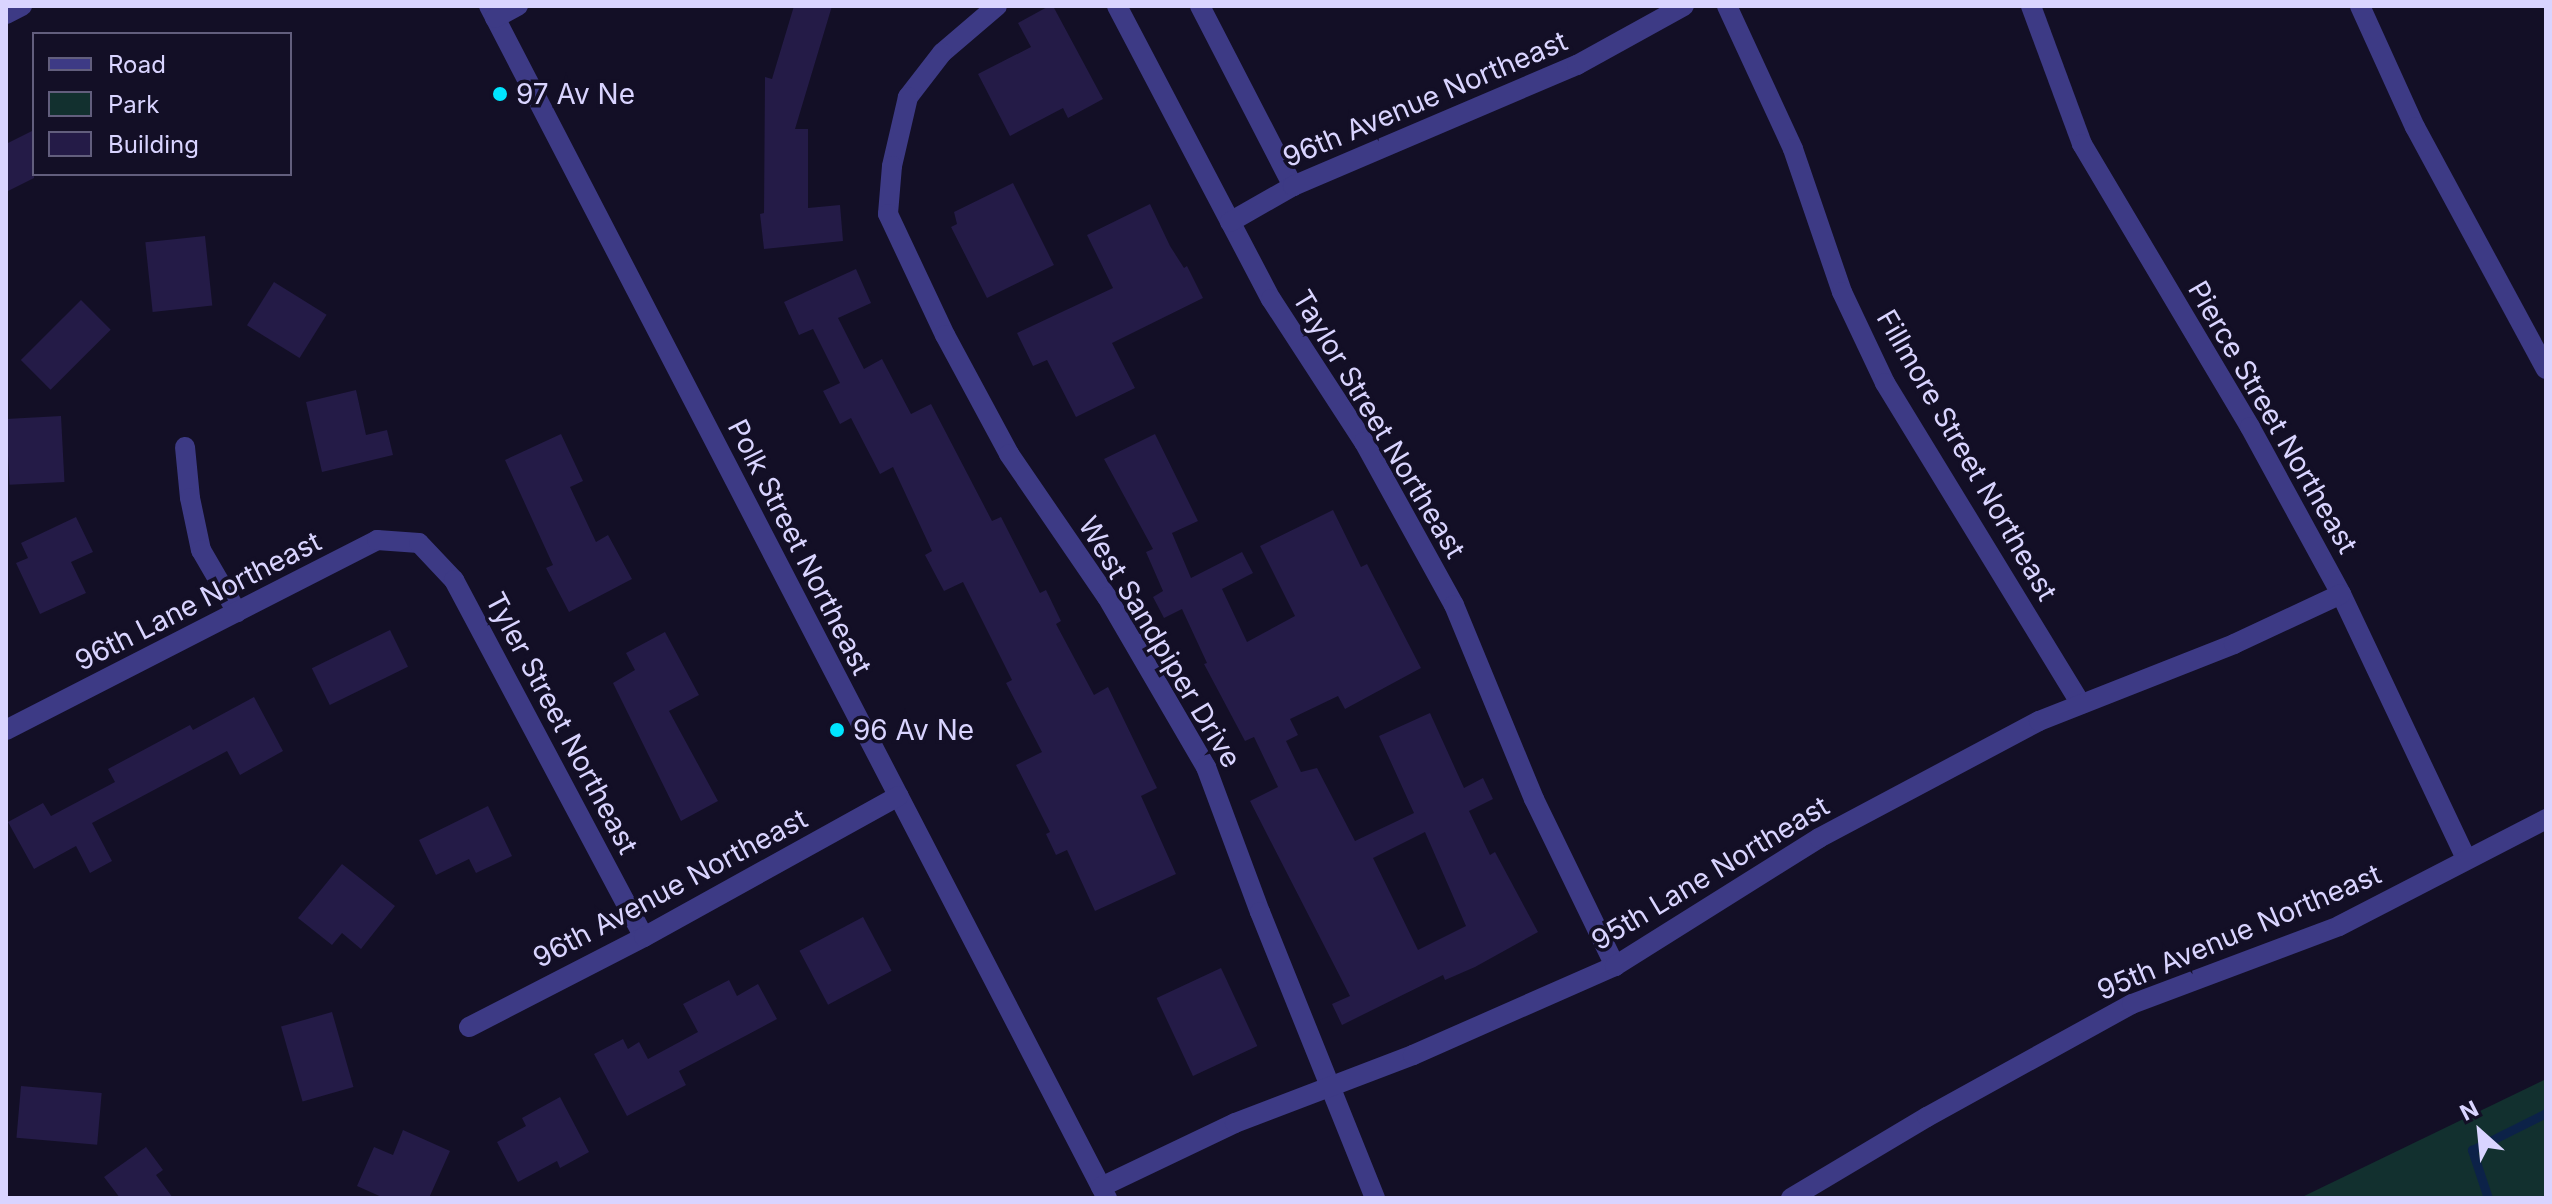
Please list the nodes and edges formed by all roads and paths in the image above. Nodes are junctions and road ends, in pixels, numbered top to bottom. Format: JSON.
{"nodes":[{"id":1,"x":22,"y":6,"type":"edge"},
{"id":2,"x":518,"y":6,"type":"edge"},
{"id":3,"x":997,"y":6,"type":"edge"},
{"id":4,"x":1117,"y":6,"type":"edge"},
{"id":5,"x":1200,"y":6,"type":"edge"},
{"id":6,"x":1684,"y":6,"type":"edge"},
{"id":7,"x":1727,"y":6,"type":"edge"},
{"id":8,"x":2031,"y":6,"type":"edge"},
{"id":9,"x":2360,"y":6,"type":"edge"},
{"id":10,"x":492,"y":12,"type":"edge"},
{"id":11,"x":6,"y":14,"type":"edge"},
{"id":12,"x":1293,"y":186,"type":"junction"},
{"id":13,"x":1230,"y":222,"type":"junction"},
{"id":14,"x":2546,"y":369,"type":"edge"},
{"id":15,"x":185,"y":447,"type":"dead end"},
{"id":16,"x":419,"y":543,"type":"joint"},
{"id":17,"x":2341,"y":594,"type":"junction"},
{"id":18,"x":237,"y":612,"type":"junction"},
{"id":19,"x":2081,"y":704,"type":"junction"},
{"id":20,"x":6,"y":730,"type":"edge"},
{"id":21,"x":898,"y":796,"type":"junction"},
{"id":22,"x":2546,"y":819,"type":"edge"},
{"id":23,"x":2466,"y":859,"type":"junction"},
{"id":24,"x":644,"y":937,"type":"junction"},
{"id":25,"x":1615,"y":966,"type":"junction"},
{"id":26,"x":469,"y":1027,"type":"dead end"},
{"id":27,"x":1329,"y":1087,"type":"junction"},
{"id":28,"x":1104,"y":1192,"type":"edge"},
{"id":29,"x":1375,"y":1198,"type":"edge"},
{"id":30,"x":1791,"y":1198,"type":"edge"}],
"edges":[{"from":1,"to":11,"type":"street"},
{"from":2,"to":10,"type":"street"},
{"from":3,"to":27,"type":"street","name":"West Sandpiper Drive"},
{"from":4,"to":13,"type":"street","name":"Taylor Street Northeast"},
{"from":5,"to":12,"type":"street"},
{"from":6,"to":12,"type":"street","name":"96th Avenue Northeast"},
{"from":7,"to":19,"type":"street","name":"Fillmore Street Northeast"},
{"from":8,"to":17,"type":"street","name":"Pierce Street Northeast"},
{"from":9,"to":14,"type":"street"},
{"from":10,"to":21,"type":"street","name":"Polk Street Northeast"},
{"from":12,"to":13,"type":"street","name":"96th Avenue Northeast"},
{"from":13,"to":25,"type":"street","name":"Taylor Street Northeast"},
{"from":15,"to":18,"type":"street"},
{"from":16,"to":18,"type":"street","name":"96th Lane Northeast"},
{"from":16,"to":24,"type":"street","name":"Tyler Street Northeast"},
{"from":17,"to":19,"type":"street","name":"95th Lane Northeast"},
{"from":17,"to":23,"type":"street","name":"Pierce Street Northeast"},
{"from":18,"to":20,"type":"street","name":"96th Lane Northeast"},
{"from":19,"to":25,"type":"street","name":"95th Lane Northeast"},
{"from":21,"to":24,"type":"street","name":"96th Avenue Northeast"},
{"from":21,"to":28,"type":"street","name":"Polk Street Northeast"},
{"from":22,"to":23,"type":"street","name":"95th Avenue Northeast"},
{"from":23,"to":30,"type":"street","name":"95th Avenue Northeast"},
{"from":24,"to":26,"type":"street","name":"96th Avenue Northeast"},
{"from":25,"to":27,"type":"street","name":"95th Lane Northeast"},
{"from":27,"to":28,"type":"street","name":"95th Lane Northeast"},
{"from":27,"to":29,"type":"street","name":"West Sandpiper Drive"}]}
